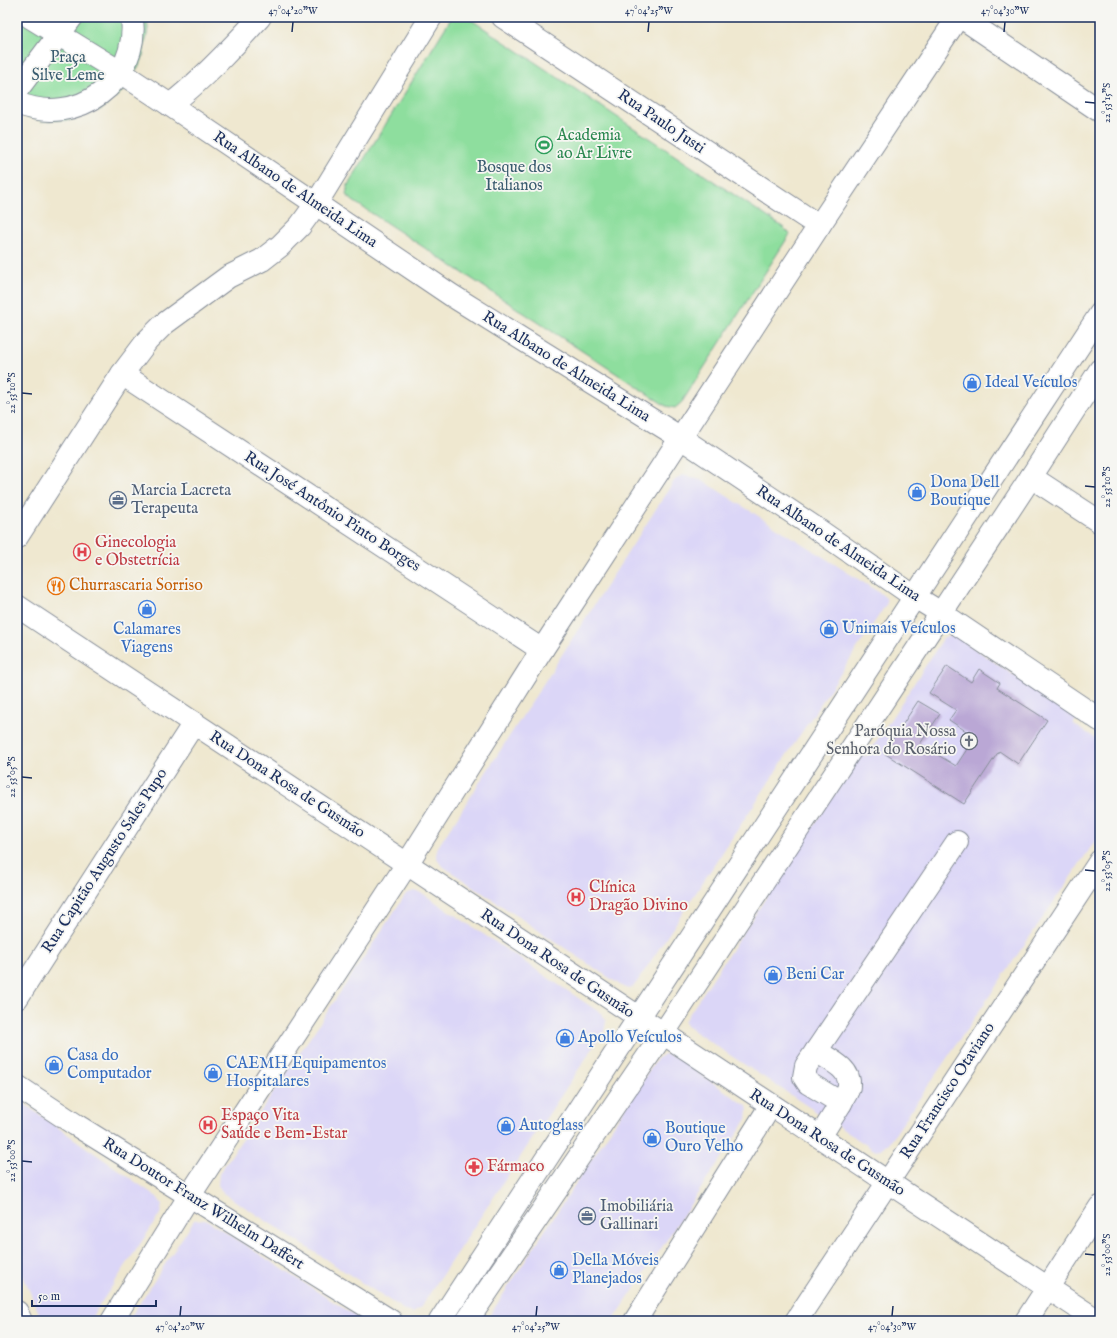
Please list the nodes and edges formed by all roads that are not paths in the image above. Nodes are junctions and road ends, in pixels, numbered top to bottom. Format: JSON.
{"nodes":[{"id":1,"x":30,"y":17,"type":"edge"},
{"id":2,"x":72,"y":17,"type":"edge"},
{"id":3,"x":132,"y":17,"type":"edge"},
{"id":4,"x":260,"y":17,"type":"edge"},
{"id":5,"x":431,"y":17,"type":"edge"},
{"id":6,"x":504,"y":17,"type":"edge"},
{"id":7,"x":960,"y":17,"type":"edge"},
{"id":8,"x":59,"y":35,"type":"junction"},
{"id":9,"x":120,"y":72,"type":"junction"},
{"id":10,"x":17,"y":90,"type":"edge"},
{"id":11,"x":17,"y":103,"type":"edge"},
{"id":12,"x":170,"y":105,"type":"junction"},
{"id":13,"x":1100,"y":111,"type":"edge"},
{"id":14,"x":316,"y":204,"type":"junction"},
{"id":15,"x":819,"y":226,"type":"junction"},
{"id":16,"x":1100,"y":314,"type":"edge"},
{"id":17,"x":1100,"y":370,"type":"edge"},
{"id":18,"x":122,"y":374,"type":"junction"},
{"id":19,"x":681,"y":438,"type":"junction"},
{"id":20,"x":1031,"y":477,"type":"junction"},
{"id":21,"x":1100,"y":522,"type":"edge"},
{"id":22,"x":17,"y":537,"type":"edge"},
{"id":23,"x":915,"y":597,"type":"junction"},
{"id":24,"x":17,"y":606,"type":"edge"},
{"id":25,"x":941,"y":613,"type":"junction"},
{"id":26,"x":542,"y":650,"type":"junction"},
{"id":27,"x":1100,"y":720,"type":"edge"},
{"id":28,"x":194,"y":723,"type":"junction"},
{"id":29,"x":957,"y":842,"type":"dead end"},
{"id":30,"x":1100,"y":861,"type":"edge"},
{"id":31,"x":407,"y":864,"type":"junction"},
{"id":32,"x":17,"y":998,"type":"edge"},
{"id":33,"x":639,"y":1018,"type":"junction"},
{"id":34,"x":662,"y":1034,"type":"junction"},
{"id":35,"x":816,"y":1051,"type":"junction"},
{"id":36,"x":17,"y":1086,"type":"edge"},
{"id":37,"x":841,"y":1103,"type":"junction"},
{"id":38,"x":771,"y":1105,"type":"junction"},
{"id":39,"x":820,"y":1137,"type":"junction"},
{"id":40,"x":888,"y":1183,"type":"junction"},
{"id":41,"x":190,"y":1195,"type":"junction"},
{"id":42,"x":1100,"y":1207,"type":"edge"},
{"id":43,"x":1048,"y":1287,"type":"junction"},
{"id":44,"x":17,"y":1312,"type":"edge"},
{"id":45,"x":21,"y":1321,"type":"edge"},
{"id":46,"x":112,"y":1321,"type":"edge"},
{"id":47,"x":391,"y":1321,"type":"edge"},
{"id":48,"x":440,"y":1321,"type":"edge"},
{"id":49,"x":467,"y":1321,"type":"edge"},
{"id":50,"x":635,"y":1321,"type":"edge"},
{"id":51,"x":796,"y":1321,"type":"edge"},
{"id":52,"x":1026,"y":1321,"type":"edge"},
{"id":53,"x":1098,"y":1321,"type":"edge"}],
"edges":[{"from":1,"to":8,"type":"street","name":"Rua Albano de Almeida Lima"},
{"from":2,"to":8,"type":"street"},
{"from":3,"to":9,"type":"street"},
{"from":4,"to":12,"type":"street"},
{"from":5,"to":14,"type":"street"},
{"from":6,"to":15,"type":"street","name":"Rua Paulo Justi"},
{"from":7,"to":13,"type":"street"},
{"from":7,"to":15,"type":"street"},
{"from":8,"to":9,"type":"street","name":"Rua Albano de Almeida Lima"},
{"from":8,"to":10,"type":"street"},
{"from":9,"to":11,"type":"street"},
{"from":9,"to":12,"type":"street","name":"Rua Albano de Almeida Lima"},
{"from":12,"to":14,"type":"street","name":"Rua Albano de Almeida Lima"},
{"from":14,"to":18,"type":"street"},
{"from":14,"to":19,"type":"street","name":"Rua Albano de Almeida Lima"},
{"from":15,"to":19,"type":"street"},
{"from":16,"to":23,"type":"street"},
{"from":17,"to":20,"type":"street"},
{"from":18,"to":22,"type":"street"},
{"from":18,"to":26,"type":"street","name":"Rua José Antônio Pinto Borges"},
{"from":19,"to":23,"type":"street","name":"Rua Albano de Almeida Lima"},
{"from":19,"to":26,"type":"street"},
{"from":20,"to":21,"type":"street"},
{"from":20,"to":25,"type":"street"},
{"from":23,"to":25,"type":"street","name":"Rua Albano de Almeida Lima"},
{"from":23,"to":33,"type":"street"},
{"from":24,"to":28,"type":"street","name":"Rua Dona Rosa de Gusmão"},
{"from":25,"to":27,"type":"street","name":"Rua Albano de Almeida Lima"},
{"from":25,"to":34,"type":"street"},
{"from":26,"to":31,"type":"street"},
{"from":28,"to":31,"type":"street","name":"Rua Dona Rosa de Gusmão"},
{"from":28,"to":32,"type":"street","name":"Rua Capitão Augusto Sales Pupo"},
{"from":29,"to":35,"type":"street"},
{"from":30,"to":40,"type":"street","name":"Rua Francisco Otaviano"},
{"from":31,"to":33,"type":"street","name":"Rua Dona Rosa de Gusmão"},
{"from":31,"to":41,"type":"street"},
{"from":33,"to":34,"type":"street","name":"Rua Dona Rosa de Gusmão"},
{"from":33,"to":48,"type":"street"},
{"from":34,"to":38,"type":"street","name":"Rua Dona Rosa de Gusmão"},
{"from":34,"to":49,"type":"street"},
{"from":35,"to":37,"type":"street"},
{"from":35,"to":37,"type":"street"},
{"from":36,"to":41,"type":"street","name":"Rua Doutor Franz Wilhelm Daffert"},
{"from":37,"to":39,"type":"street"},
{"from":38,"to":39,"type":"street","name":"Rua Dona Rosa de Gusmão"},
{"from":38,"to":50,"type":"street"},
{"from":39,"to":40,"type":"street","name":"Rua Dona Rosa de Gusmão"},
{"from":40,"to":43,"type":"street","name":"Rua Dona Rosa de Gusmão"},
{"from":40,"to":51,"type":"street","name":"Rua Francisco Otaviano"},
{"from":41,"to":46,"type":"street"},
{"from":41,"to":47,"type":"street","name":"Rua Doutor Franz Wilhelm Daffert"},
{"from":42,"to":43,"type":"street"},
{"from":43,"to":52,"type":"street"},
{"from":43,"to":53,"type":"street","name":"Rua Dona Rosa de Gusmão"},
{"from":44,"to":45,"type":"street"}]}
